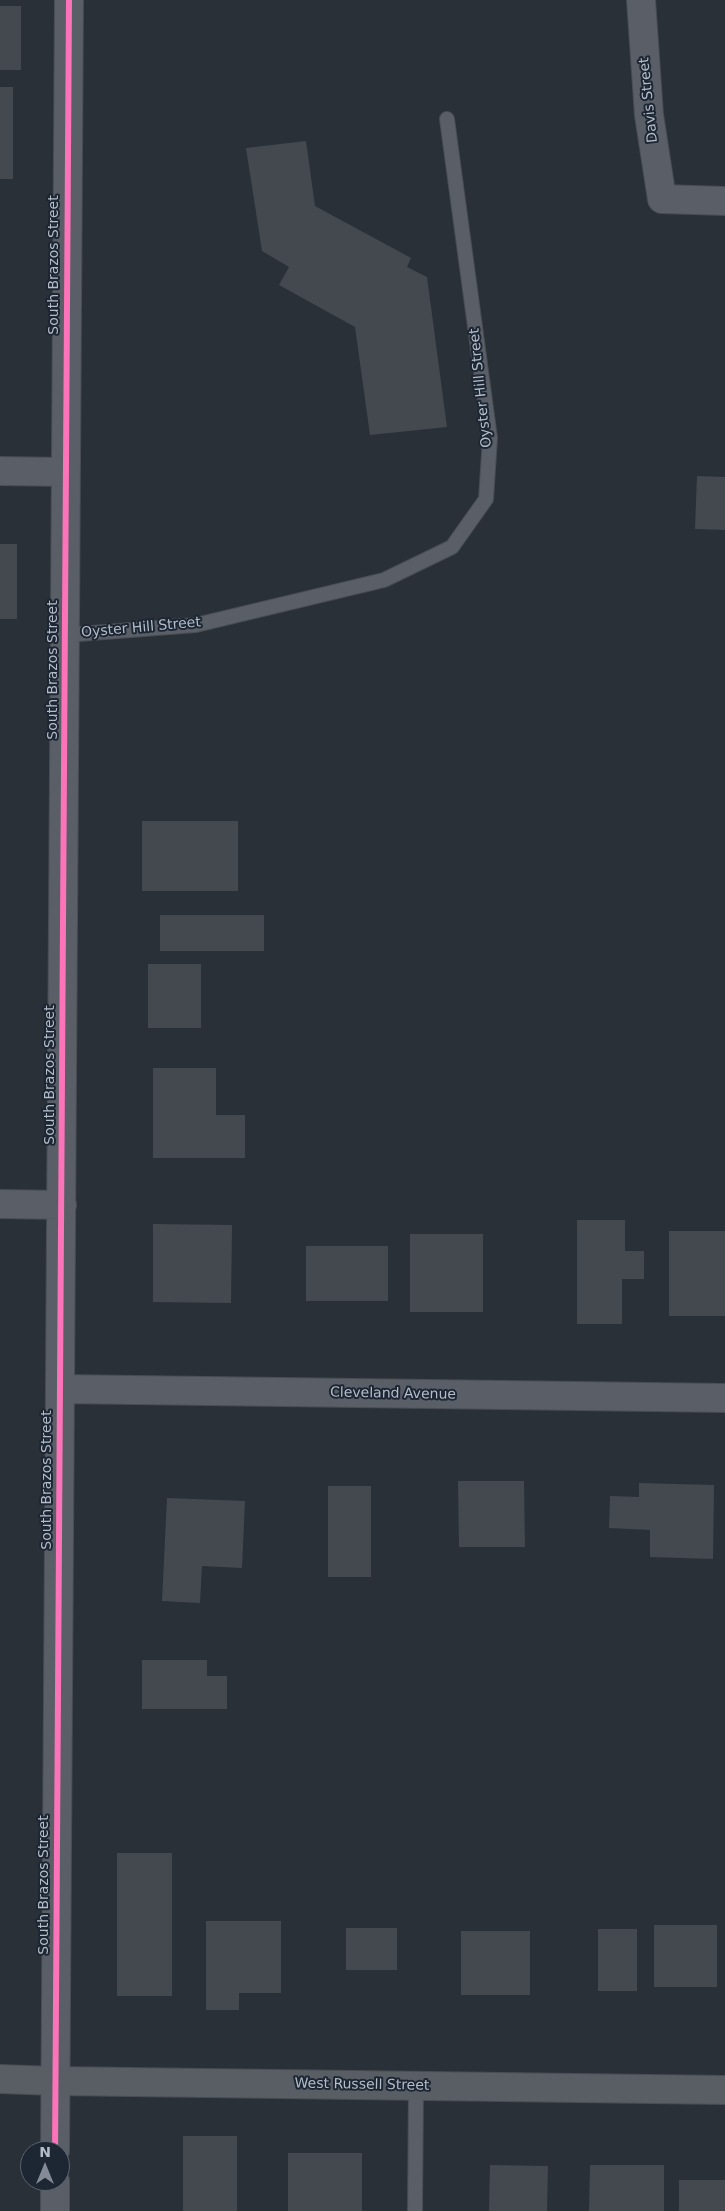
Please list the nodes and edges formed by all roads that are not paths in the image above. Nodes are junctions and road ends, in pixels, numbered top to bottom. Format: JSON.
{"nodes":[{"id":1,"x":69,"y":0,"type":"edge"},
{"id":2,"x":640,"y":0,"type":"edge"},
{"id":3,"x":447,"y":119,"type":"dead end"},
{"id":4,"x":725,"y":201,"type":"edge"},
{"id":5,"x":0,"y":471,"type":"edge"},
{"id":6,"x":65,"y":472,"type":"junction"},
{"id":7,"x":66,"y":635,"type":"junction"},
{"id":8,"x":0,"y":1204,"type":"edge"},
{"id":9,"x":62,"y":1205,"type":"junction"},
{"id":10,"x":60,"y":1389,"type":"junction"},
{"id":11,"x":725,"y":1398,"type":"edge"},
{"id":12,"x":0,"y":2079,"type":"edge"},
{"id":13,"x":56,"y":2081,"type":"junction"},
{"id":14,"x":416,"y":2086,"type":"junction"},
{"id":15,"x":725,"y":2090,"type":"edge"},
{"id":16,"x":55,"y":2141,"type":"edge"},
{"id":17,"x":55,"y":2191,"type":"edge"},
{"id":18,"x":55,"y":2211,"type":"edge"},
{"id":19,"x":415,"y":2211,"type":"edge"}],
"edges":[{"from":1,"to":6,"type":"street","name":"South Brazos Street"},
{"from":2,"to":4,"type":"street","name":"Davis Street"},
{"from":3,"to":7,"type":"lane","name":"Oyster Hill Street"},
{"from":5,"to":6,"type":"street"},
{"from":6,"to":7,"type":"street","name":"South Brazos Street"},
{"from":7,"to":9,"type":"street","name":"South Brazos Street"},
{"from":8,"to":9,"type":"street"},
{"from":9,"to":10,"type":"street","name":"South Brazos Street"},
{"from":10,"to":11,"type":"street","name":"Cleveland Avenue"},
{"from":10,"to":13,"type":"street","name":"South Brazos Street"},
{"from":12,"to":13,"type":"street","name":"West Russell Street"},
{"from":13,"to":14,"type":"street","name":"West Russell Street"},
{"from":13,"to":16,"type":"street","name":"South Brazos Street"},
{"from":14,"to":15,"type":"street","name":"West Russell Street"},
{"from":14,"to":19,"type":"lane"},
{"from":17,"to":18,"type":"street"}]}
